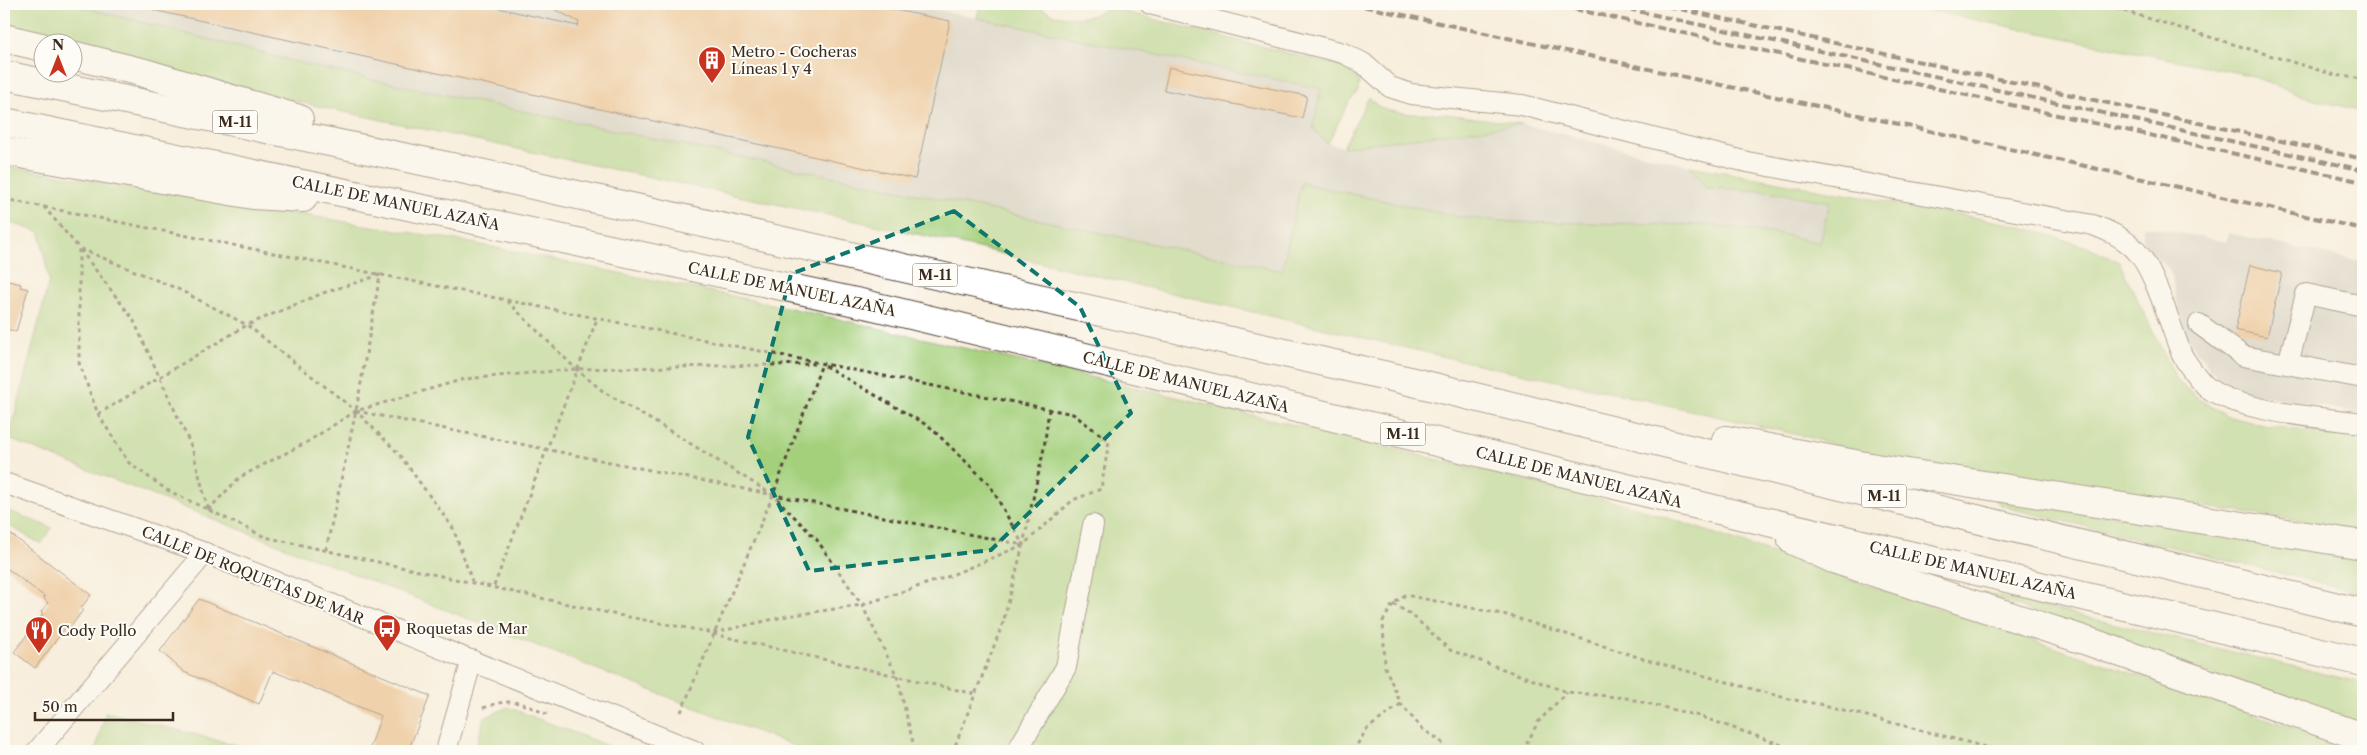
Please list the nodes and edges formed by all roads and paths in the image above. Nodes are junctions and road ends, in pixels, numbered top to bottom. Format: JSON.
{"nodes":[{"id":1,"x":1150,"y":4,"type":"edge"},
{"id":2,"x":2101,"y":4,"type":"edge"},
{"id":3,"x":4,"y":38,"type":"edge"},
{"id":4,"x":32,"y":45,"type":"edge"},
{"id":5,"x":82,"y":57,"type":"edge"},
{"id":6,"x":4,"y":75,"type":"edge"},
{"id":7,"x":2363,"y":78,"type":"edge"},
{"id":8,"x":4,"y":122,"type":"edge"},
{"id":9,"x":4,"y":151,"type":"edge"},
{"id":10,"x":466,"y":170,"type":"junction"},
{"id":11,"x":4,"y":199,"type":"edge"},
{"id":12,"x":394,"y":203,"type":"junction"},
{"id":13,"x":44,"y":208,"type":"junction"},
{"id":14,"x":79,"y":248,"type":"junction"},
{"id":15,"x":380,"y":275,"type":"junction"},
{"id":16,"x":507,"y":301,"type":"junction"},
{"id":17,"x":2363,"y":306,"type":"edge"},
{"id":18,"x":597,"y":319,"type":"junction"},
{"id":19,"x":2199,"y":324,"type":"dead end"},
{"id":20,"x":247,"y":325,"type":"junction"},
{"id":21,"x":822,"y":364,"type":"junction"},
{"id":22,"x":2288,"y":364,"type":"junction"},
{"id":23,"x":576,"y":369,"type":"junction"},
{"id":24,"x":160,"y":375,"type":"junction"},
{"id":25,"x":2363,"y":378,"type":"edge"},
{"id":26,"x":1405,"y":380,"type":"junction"},
{"id":27,"x":1049,"y":409,"type":"junction"},
{"id":28,"x":356,"y":411,"type":"junction"},
{"id":29,"x":98,"y":414,"type":"junction"},
{"id":30,"x":2363,"y":423,"type":"edge"},
{"id":31,"x":546,"y":450,"type":"junction"},
{"id":32,"x":4,"y":483,"type":"edge"},
{"id":33,"x":773,"y":495,"type":"junction"},
{"id":34,"x":208,"y":510,"type":"junction"},
{"id":35,"x":1739,"y":515,"type":"junction"},
{"id":36,"x":1093,"y":525,"type":"dead end"},
{"id":37,"x":1023,"y":545,"type":"junction"},
{"id":38,"x":2363,"y":545,"type":"edge"},
{"id":39,"x":326,"y":550,"type":"junction"},
{"id":40,"x":205,"y":553,"type":"junction"},
{"id":41,"x":472,"y":581,"type":"junction"},
{"id":42,"x":494,"y":586,"type":"junction"},
{"id":43,"x":1393,"y":604,"type":"junction"},
{"id":44,"x":862,"y":605,"type":"junction"},
{"id":45,"x":2363,"y":613,"type":"edge"},
{"id":46,"x":713,"y":633,"type":"junction"},
{"id":47,"x":472,"y":660,"type":"junction"},
{"id":48,"x":2363,"y":662,"type":"edge"},
{"id":49,"x":897,"y":676,"type":"junction"},
{"id":50,"x":1567,"y":692,"type":"junction"},
{"id":51,"x":975,"y":694,"type":"junction"},
{"id":52,"x":1401,"y":704,"type":"junction"},
{"id":53,"x":483,"y":708,"type":"dead end"},
{"id":54,"x":681,"y":712,"type":"dead end"},
{"id":55,"x":553,"y":716,"type":"dead end"},
{"id":56,"x":2363,"y":737,"type":"edge"},
{"id":57,"x":37,"y":751,"type":"edge"},
{"id":58,"x":446,"y":751,"type":"edge"},
{"id":59,"x":695,"y":751,"type":"edge"},
{"id":60,"x":915,"y":751,"type":"edge"},
{"id":61,"x":953,"y":751,"type":"edge"},
{"id":62,"x":1017,"y":751,"type":"edge"},
{"id":63,"x":1353,"y":751,"type":"edge"},
{"id":64,"x":1447,"y":751,"type":"edge"},
{"id":65,"x":1523,"y":751,"type":"edge"},
{"id":66,"x":1799,"y":751,"type":"edge"},
{"id":67,"x":2001,"y":751,"type":"edge"}],
"edges":[{"from":1,"to":30,"type":"street"},
{"from":2,"to":7,"type":"path"},
{"from":3,"to":4,"type":"highway"},
{"from":5,"to":10,"type":"highway"},
{"from":6,"to":10,"type":"highway","number":"M-11"},
{"from":8,"to":12,"type":"highway","name":"CALLE DE MANUEL AZAÑA","number":"M-11"},
{"from":9,"to":12,"type":"highway"},
{"from":10,"to":26,"type":"highway","number":"M-11"},
{"from":11,"to":13,"type":"path"},
{"from":12,"to":35,"type":"highway","name":"CALLE DE MANUEL AZAÑA","number":"M-11"},
{"from":13,"to":14,"type":"path"},
{"from":13,"to":15,"type":"path"},
{"from":14,"to":20,"type":"path"},
{"from":14,"to":24,"type":"path"},
{"from":14,"to":29,"type":"path"},
{"from":15,"to":16,"type":"path"},
{"from":15,"to":20,"type":"path"},
{"from":15,"to":28,"type":"path"},
{"from":16,"to":18,"type":"path"},
{"from":16,"to":23,"type":"path"},
{"from":17,"to":22,"type":"street"},
{"from":18,"to":21,"type":"path"},
{"from":18,"to":23,"type":"path"},
{"from":19,"to":22,"type":"street"},
{"from":20,"to":24,"type":"path"},
{"from":20,"to":28,"type":"path"},
{"from":21,"to":23,"type":"path"},
{"from":21,"to":27,"type":"path"},
{"from":21,"to":33,"type":"path"},
{"from":21,"to":37,"type":"path"},
{"from":22,"to":25,"type":"street"},
{"from":23,"to":28,"type":"path"},
{"from":23,"to":31,"type":"path"},
{"from":23,"to":33,"type":"path"},
{"from":24,"to":29,"type":"path"},
{"from":24,"to":34,"type":"path"},
{"from":26,"to":38,"type":"highway"},
{"from":26,"to":45,"type":"highway","number":"M-11"},
{"from":27,"to":37,"type":"path"},
{"from":27,"to":37,"type":"path"},
{"from":28,"to":31,"type":"path"},
{"from":28,"to":34,"type":"path"},
{"from":28,"to":39,"type":"path"},
{"from":28,"to":41,"type":"path"},
{"from":29,"to":34,"type":"path"},
{"from":31,"to":33,"type":"path"},
{"from":31,"to":42,"type":"path"},
{"from":32,"to":40,"type":"street","name":"CALLE DE ROQUETAS DE MAR"},
{"from":33,"to":37,"type":"path"},
{"from":33,"to":44,"type":"path"},
{"from":33,"to":46,"type":"path"},
{"from":34,"to":39,"type":"path"},
{"from":35,"to":48,"type":"highway","name":"CALLE DE MANUEL AZAÑA","number":"M-11"},
{"from":35,"to":56,"type":"highway"},
{"from":36,"to":62,"type":"street"},
{"from":37,"to":44,"type":"path"},
{"from":37,"to":51,"type":"path"},
{"from":39,"to":41,"type":"path"},
{"from":40,"to":47,"type":"street","name":"CALLE DE ROQUETAS DE MAR"},
{"from":40,"to":57,"type":"street"},
{"from":41,"to":42,"type":"path"},
{"from":42,"to":46,"type":"path"},
{"from":43,"to":50,"type":"path"},
{"from":43,"to":52,"type":"path"},
{"from":43,"to":67,"type":"path"},
{"from":44,"to":46,"type":"path"},
{"from":44,"to":49,"type":"path"},
{"from":46,"to":49,"type":"path"},
{"from":46,"to":54,"type":"path"},
{"from":47,"to":58,"type":"street"},
{"from":47,"to":59,"type":"street","name":"CALLE DE ROQUETAS DE MAR"},
{"from":49,"to":51,"type":"path"},
{"from":49,"to":60,"type":"path"},
{"from":50,"to":65,"type":"path"},
{"from":50,"to":66,"type":"path"},
{"from":51,"to":61,"type":"path"},
{"from":52,"to":63,"type":"path"},
{"from":52,"to":64,"type":"path"},
{"from":53,"to":55,"type":"path"}]}
